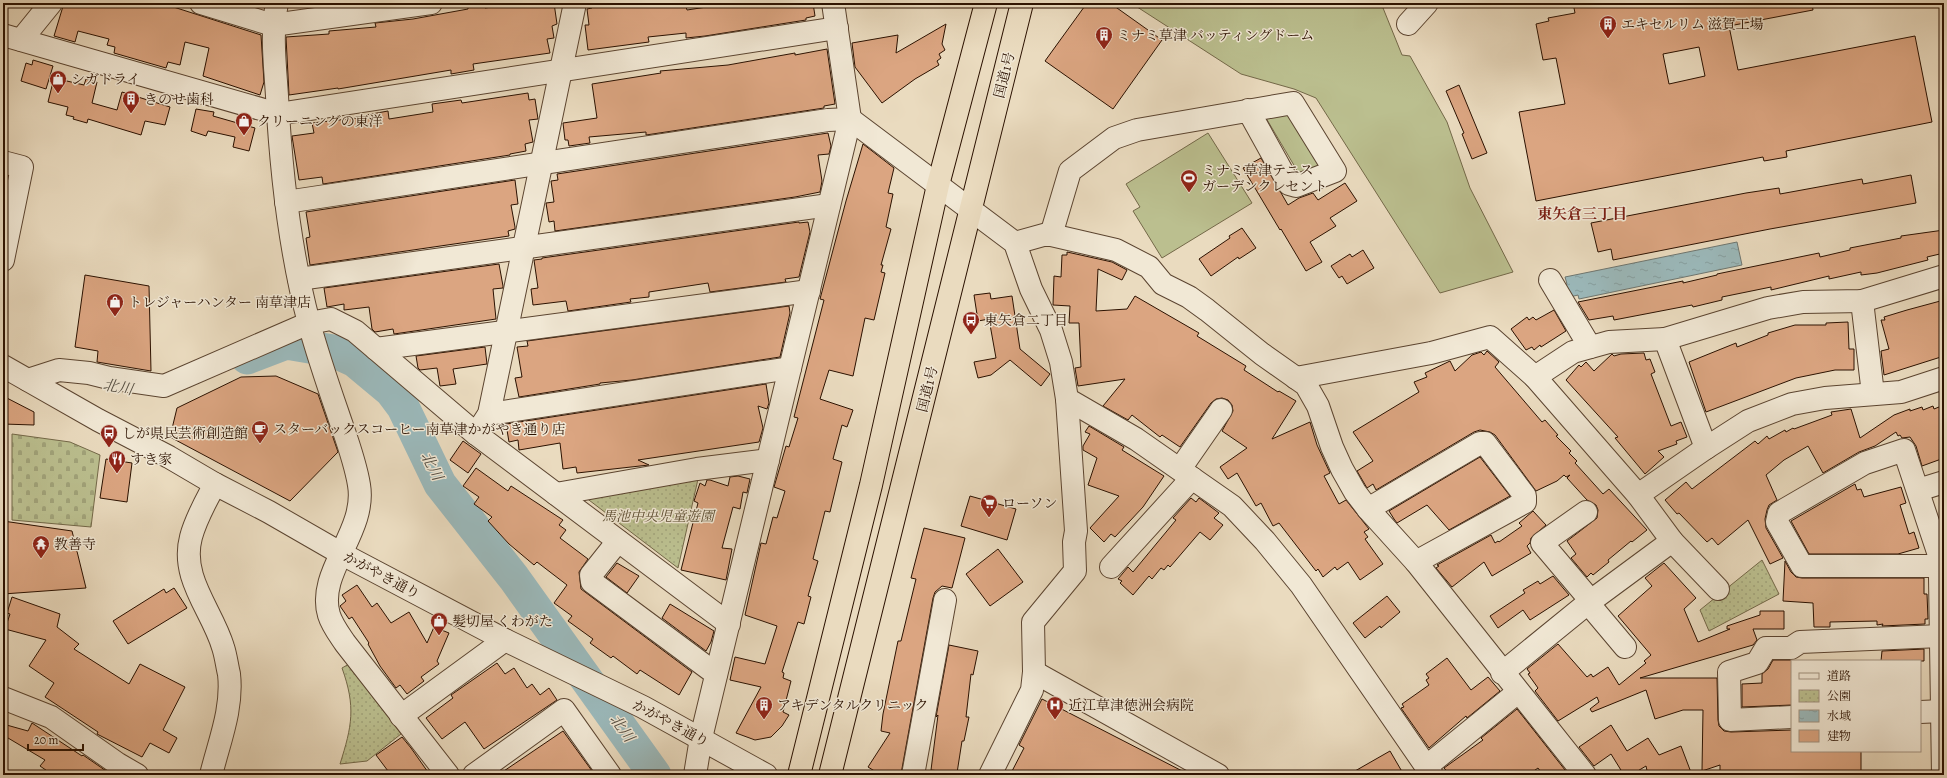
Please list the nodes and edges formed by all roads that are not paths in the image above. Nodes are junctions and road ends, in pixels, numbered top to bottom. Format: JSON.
{"nodes":[{"id":1,"x":51,"y":3,"type":"edge"},
{"id":2,"x":201,"y":3,"type":"edge"},
{"id":3,"x":277,"y":3,"type":"edge"},
{"id":4,"x":430,"y":3,"type":"edge"},
{"id":5,"x":575,"y":3,"type":"edge"},
{"id":6,"x":833,"y":3,"type":"edge"},
{"id":7,"x":986,"y":3,"type":"edge"},
{"id":8,"x":1022,"y":3,"type":"edge"},
{"id":9,"x":1427,"y":3,"type":"edge"},
{"id":10,"x":1408,"y":24,"type":"dead end"},
{"id":11,"x":273,"y":25,"type":"junction"},
{"id":12,"x":837,"y":28,"type":"junction"},
{"id":13,"x":12,"y":38,"type":"edge"},
{"id":14,"x":561,"y":71,"type":"junction"},
{"id":15,"x":1248,"y":110,"type":"dead end"},
{"id":16,"x":278,"y":114,"type":"junction"},
{"id":17,"x":850,"y":118,"type":"junction"},
{"id":18,"x":3,"y":162,"type":"edge"},
{"id":19,"x":542,"y":163,"type":"junction"},
{"id":20,"x":938,"y":185,"type":"junction"},
{"id":21,"x":286,"y":202,"type":"junction"},
{"id":22,"x":829,"y":205,"type":"junction"},
{"id":23,"x":971,"y":211,"type":"junction"},
{"id":24,"x":1051,"y":235,"type":"junction"},
{"id":25,"x":1015,"y":243,"type":"junction"},
{"id":26,"x":524,"y":248,"type":"junction"},
{"id":27,"x":3,"y":260,"type":"edge"},
{"id":28,"x":1944,"y":276,"type":"edge"},
{"id":29,"x":299,"y":279,"type":"junction"},
{"id":30,"x":1550,"y":280,"type":"dead end"},
{"id":31,"x":809,"y":290,"type":"junction"},
{"id":32,"x":1862,"y":301,"type":"junction"},
{"id":33,"x":311,"y":328,"type":"junction"},
{"id":34,"x":507,"y":331,"type":"junction"},
{"id":35,"x":1665,"y":339,"type":"junction"},
{"id":36,"x":1590,"y":347,"type":"junction"},
{"id":37,"x":376,"y":349,"type":"junction"},
{"id":38,"x":3,"y":366,"type":"edge"},
{"id":39,"x":790,"y":368,"type":"junction"},
{"id":40,"x":1535,"y":377,"type":"junction"},
{"id":41,"x":1296,"y":378,"type":"junction"},
{"id":42,"x":1944,"y":378,"type":"edge"},
{"id":43,"x":28,"y":380,"type":"junction"},
{"id":44,"x":1873,"y":394,"type":"junction"},
{"id":45,"x":1067,"y":399,"type":"junction"},
{"id":46,"x":1221,"y":410,"type":"dead end"},
{"id":47,"x":490,"y":414,"type":"junction"},
{"id":48,"x":476,"y":434,"type":"junction"},
{"id":49,"x":1706,"y":448,"type":"junction"},
{"id":50,"x":768,"y":460,"type":"junction"},
{"id":51,"x":1186,"y":474,"type":"junction"},
{"id":52,"x":1944,"y":482,"type":"edge"},
{"id":53,"x":215,"y":484,"type":"junction"},
{"id":54,"x":1918,"y":490,"type":"junction"},
{"id":55,"x":556,"y":494,"type":"junction"},
{"id":56,"x":1638,"y":495,"type":"junction"},
{"id":57,"x":1368,"y":509,"type":"junction"},
{"id":58,"x":1586,"y":512,"type":"dead end"},
{"id":59,"x":618,"y":540,"type":"junction"},
{"id":60,"x":1672,"y":541,"type":"junction"},
{"id":61,"x":342,"y":554,"type":"junction"},
{"id":62,"x":1416,"y":562,"type":"junction"},
{"id":63,"x":1111,"y":567,"type":"dead end"},
{"id":64,"x":1943,"y":568,"type":"edge"},
{"id":65,"x":1718,"y":589,"type":"dead end"},
{"id":66,"x":945,"y":600,"type":"dead end"},
{"id":67,"x":1590,"y":602,"type":"junction"},
{"id":68,"x":729,"y":624,"type":"junction"},
{"id":69,"x":1941,"y":636,"type":"junction"},
{"id":70,"x":505,"y":640,"type":"junction"},
{"id":71,"x":1625,"y":647,"type":"dead end"},
{"id":72,"x":1943,"y":664,"type":"edge"},
{"id":73,"x":1034,"y":672,"type":"junction"},
{"id":74,"x":1502,"y":673,"type":"junction"},
{"id":75,"x":716,"y":674,"type":"junction"},
{"id":76,"x":1518,"y":692,"type":"junction"},
{"id":77,"x":3,"y":698,"type":"edge"},
{"id":78,"x":1942,"y":711,"type":"junction"},
{"id":79,"x":1921,"y":712,"type":"edge"},
{"id":80,"x":401,"y":716,"type":"junction"},
{"id":81,"x":1791,"y":717,"type":"edge"},
{"id":82,"x":701,"y":738,"type":"junction"},
{"id":83,"x":1429,"y":770,"type":"edge"},
{"id":84,"x":137,"y":775,"type":"edge"},
{"id":85,"x":211,"y":775,"type":"edge"},
{"id":86,"x":448,"y":775,"type":"edge"},
{"id":87,"x":474,"y":775,"type":"edge"},
{"id":88,"x":610,"y":775,"type":"edge"},
{"id":89,"x":696,"y":775,"type":"edge"},
{"id":90,"x":766,"y":775,"type":"edge"},
{"id":91,"x":799,"y":775,"type":"edge"},
{"id":92,"x":830,"y":775,"type":"edge"},
{"id":93,"x":913,"y":775,"type":"edge"},
{"id":94,"x":990,"y":775,"type":"edge"},
{"id":95,"x":1218,"y":775,"type":"edge"},
{"id":96,"x":1585,"y":775,"type":"edge"},
{"id":97,"x":1942,"y":775,"type":"edge"}],
"edges":[{"from":1,"to":13,"type":"street"},
{"from":2,"to":11,"type":"street"},
{"from":3,"to":11,"type":"street"},
{"from":4,"to":11,"type":"street"},
{"from":5,"to":14,"type":"street"},
{"from":6,"to":12,"type":"street"},
{"from":7,"to":20,"type":"highway"},
{"from":8,"to":23,"type":"highway","name":"国道1号"},
{"from":9,"to":10,"type":"street"},
{"from":11,"to":16,"type":"street"},
{"from":12,"to":14,"type":"street"},
{"from":12,"to":17,"type":"street"},
{"from":13,"to":16,"type":"street"},
{"from":14,"to":16,"type":"street"},
{"from":14,"to":19,"type":"street"},
{"from":15,"to":24,"type":"street"},
{"from":16,"to":21,"type":"street"},
{"from":17,"to":19,"type":"street"},
{"from":17,"to":20,"type":"street"},
{"from":17,"to":22,"type":"street"},
{"from":18,"to":27,"type":"street"},
{"from":19,"to":21,"type":"street"},
{"from":19,"to":26,"type":"street"},
{"from":20,"to":23,"type":"street"},
{"from":20,"to":91,"type":"highway"},
{"from":21,"to":29,"type":"street"},
{"from":22,"to":26,"type":"street"},
{"from":22,"to":31,"type":"street"},
{"from":23,"to":25,"type":"street"},
{"from":23,"to":92,"type":"highway","name":"国道1号"},
{"from":24,"to":25,"type":"street"},
{"from":24,"to":41,"type":"street"},
{"from":25,"to":45,"type":"street"},
{"from":26,"to":29,"type":"street"},
{"from":26,"to":34,"type":"street"},
{"from":28,"to":32,"type":"street"},
{"from":29,"to":33,"type":"street"},
{"from":30,"to":36,"type":"street"},
{"from":31,"to":34,"type":"street"},
{"from":31,"to":39,"type":"street"},
{"from":32,"to":35,"type":"street"},
{"from":32,"to":44,"type":"street"},
{"from":33,"to":37,"type":"street"},
{"from":33,"to":43,"type":"street"},
{"from":33,"to":61,"type":"street"},
{"from":34,"to":37,"type":"street"},
{"from":34,"to":47,"type":"street"},
{"from":35,"to":36,"type":"street"},
{"from":35,"to":49,"type":"street"},
{"from":36,"to":40,"type":"street"},
{"from":37,"to":48,"type":"street"},
{"from":38,"to":43,"type":"street","name":"かがやき通り"},
{"from":39,"to":47,"type":"street"},
{"from":39,"to":50,"type":"street"},
{"from":40,"to":41,"type":"street"},
{"from":40,"to":56,"type":"street"},
{"from":41,"to":57,"type":"street"},
{"from":42,"to":44,"type":"street"},
{"from":43,"to":53,"type":"street","name":"かがやき通り"},
{"from":44,"to":49,"type":"street"},
{"from":45,"to":51,"type":"street"},
{"from":45,"to":73,"type":"street"},
{"from":46,"to":51,"type":"street"},
{"from":47,"to":48,"type":"street"},
{"from":48,"to":55,"type":"street"},
{"from":49,"to":56,"type":"street"},
{"from":50,"to":55,"type":"street"},
{"from":50,"to":68,"type":"street"},
{"from":51,"to":63,"type":"street"},
{"from":51,"to":83,"type":"street"},
{"from":52,"to":54,"type":"street"},
{"from":53,"to":61,"type":"street","name":"かがやき通り"},
{"from":53,"to":85,"type":"street"},
{"from":54,"to":64,"type":"street"},
{"from":54,"to":64,"type":"street"},
{"from":55,"to":59,"type":"street"},
{"from":56,"to":60,"type":"street"},
{"from":57,"to":62,"type":"street"},
{"from":57,"to":62,"type":"street"},
{"from":58,"to":67,"type":"street"},
{"from":59,"to":68,"type":"street"},
{"from":59,"to":75,"type":"street"},
{"from":60,"to":65,"type":"street"},
{"from":60,"to":67,"type":"street"},
{"from":61,"to":70,"type":"street","name":"かがやき通り"},
{"from":61,"to":80,"type":"street"},
{"from":62,"to":74,"type":"street"},
{"from":64,"to":69,"type":"street"},
{"from":66,"to":93,"type":"street"},
{"from":67,"to":71,"type":"street"},
{"from":67,"to":74,"type":"street"},
{"from":68,"to":75,"type":"street"},
{"from":69,"to":72,"type":"street"},
{"from":69,"to":81,"type":"street"},
{"from":70,"to":80,"type":"street"},
{"from":70,"to":82,"type":"street","name":"かがやき通り"},
{"from":72,"to":78,"type":"street"},
{"from":73,"to":94,"type":"street"},
{"from":73,"to":95,"type":"street"},
{"from":74,"to":76,"type":"street"},
{"from":75,"to":82,"type":"street"},
{"from":76,"to":83,"type":"street"},
{"from":76,"to":96,"type":"street"},
{"from":77,"to":84,"type":"street"},
{"from":78,"to":79,"type":"street"},
{"from":78,"to":97,"type":"street"},
{"from":80,"to":86,"type":"street"},
{"from":82,"to":89,"type":"street"},
{"from":82,"to":90,"type":"street","name":"かがやき通り"},
{"from":87,"to":88,"type":"street"}]}
